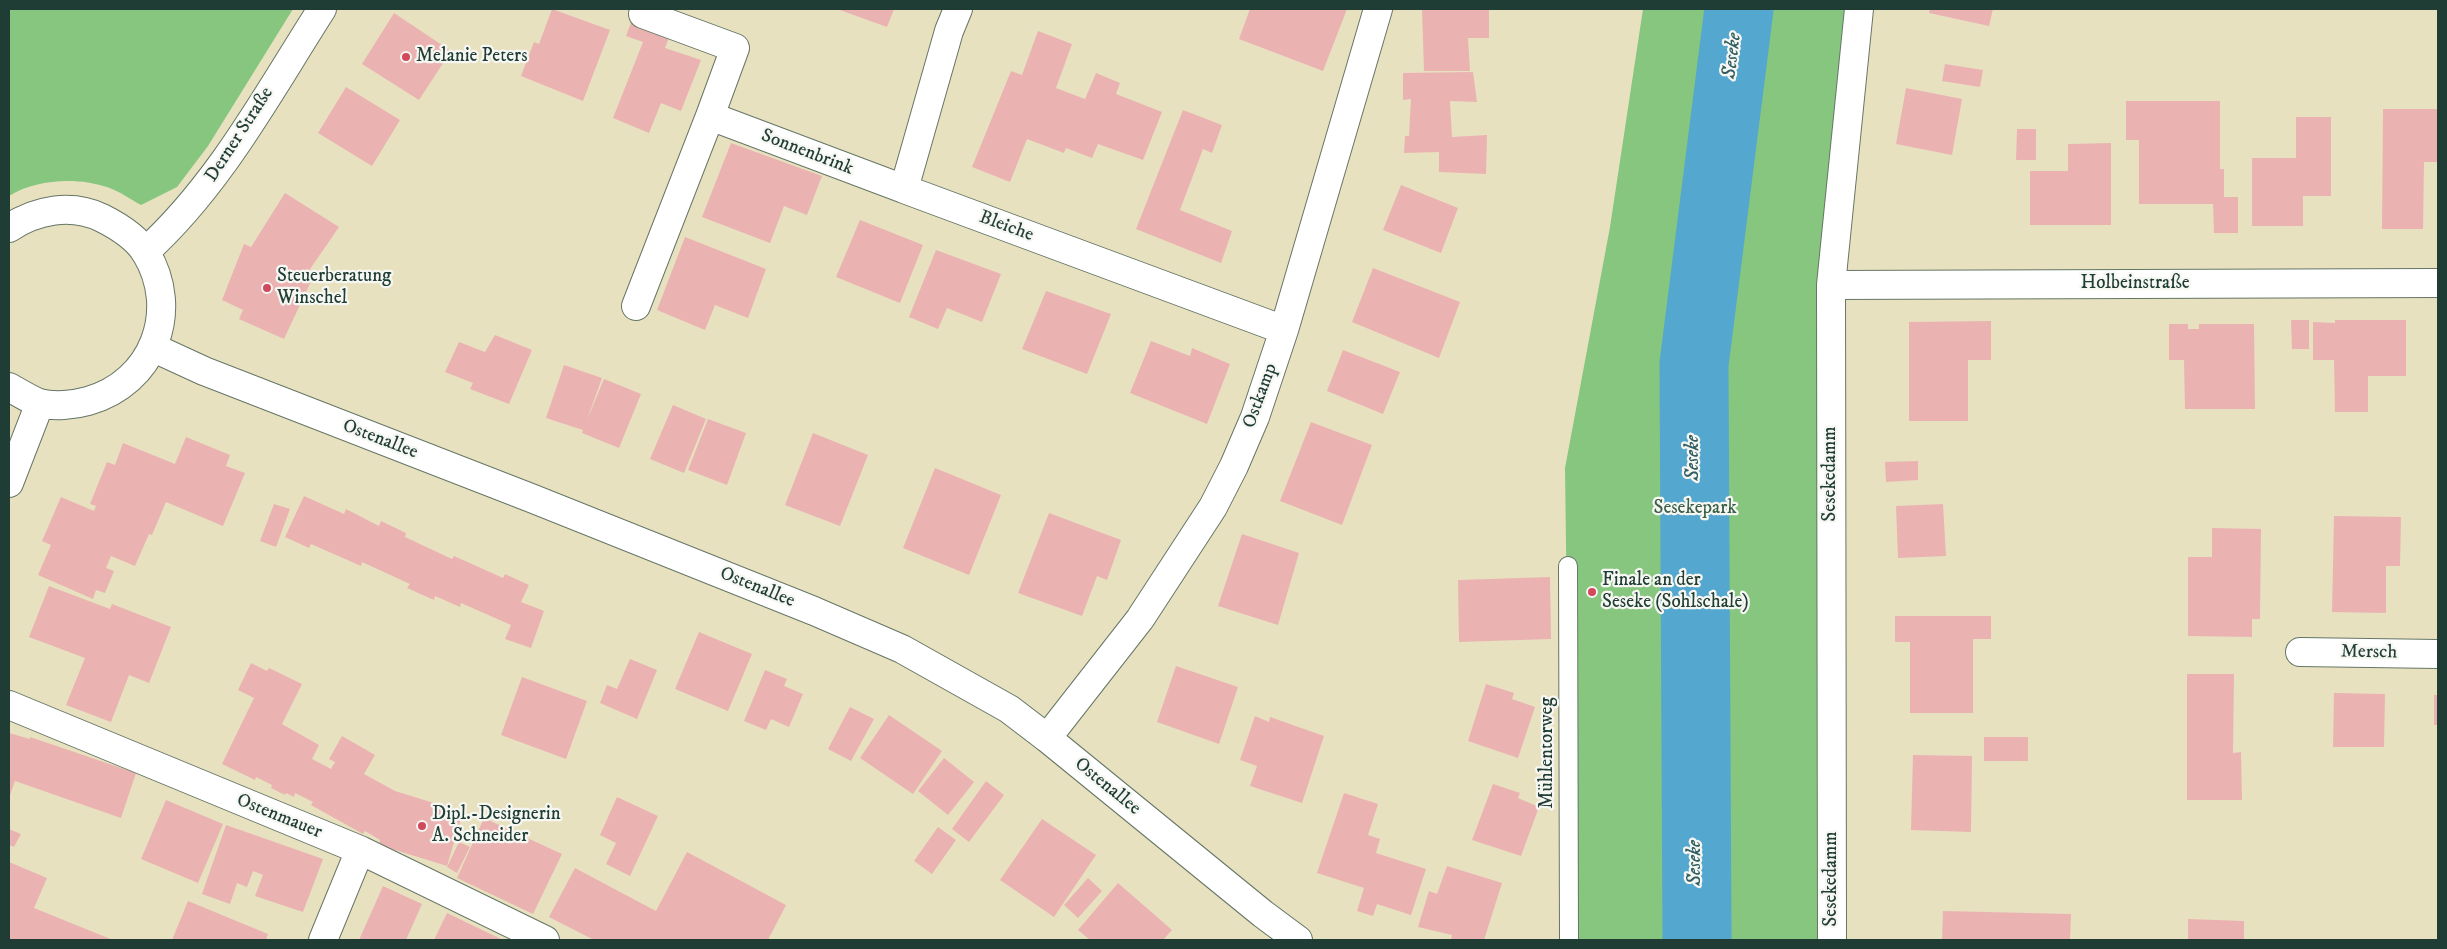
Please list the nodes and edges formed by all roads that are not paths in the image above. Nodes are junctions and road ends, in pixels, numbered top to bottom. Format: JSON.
{"nodes":[{"id":1,"x":322,"y":9,"type":"edge"},
{"id":2,"x":958,"y":9,"type":"edge"},
{"id":3,"x":1378,"y":9,"type":"edge"},
{"id":4,"x":1859,"y":9,"type":"edge"},
{"id":5,"x":643,"y":14,"type":"dead end"},
{"id":6,"x":710,"y":116,"type":"junction"},
{"id":7,"x":904,"y":189,"type":"junction"},
{"id":8,"x":9,"y":228,"type":"edge"},
{"id":9,"x":145,"y":252,"type":"junction"},
{"id":10,"x":2438,"y":283,"type":"edge"},
{"id":11,"x":1831,"y":285,"type":"junction"},
{"id":12,"x":636,"y":306,"type":"dead end"},
{"id":13,"x":1284,"y":330,"type":"junction"},
{"id":14,"x":154,"y":348,"type":"junction"},
{"id":15,"x":9,"y":387,"type":"edge"},
{"id":16,"x":40,"y":403,"type":"junction"},
{"id":17,"x":9,"y":482,"type":"edge"},
{"id":18,"x":1568,"y":566,"type":"dead end"},
{"id":19,"x":2300,"y":652,"type":"dead end"},
{"id":20,"x":2438,"y":654,"type":"edge"},
{"id":21,"x":9,"y":705,"type":"edge"},
{"id":22,"x":1048,"y":738,"type":"junction"},
{"id":23,"x":360,"y":850,"type":"junction"},
{"id":24,"x":323,"y":940,"type":"edge"},
{"id":25,"x":545,"y":940,"type":"edge"},
{"id":26,"x":1298,"y":940,"type":"edge"},
{"id":27,"x":1569,"y":940,"type":"edge"},
{"id":28,"x":1832,"y":940,"type":"edge"}],
"edges":[{"from":1,"to":9,"type":"street","name":"Derner Straße"},
{"from":2,"to":7,"type":"street"},
{"from":3,"to":13,"type":"street","name":"Ostkamp"},
{"from":4,"to":11,"type":"street","name":"Sesekedamm"},
{"from":5,"to":6,"type":"street"},
{"from":6,"to":7,"type":"street","name":"Sonnenbrink"},
{"from":6,"to":12,"type":"street"},
{"from":7,"to":13,"type":"street","name":"Bleiche"},
{"from":8,"to":9,"type":"street"},
{"from":9,"to":14,"type":"street"},
{"from":10,"to":11,"type":"street","name":"Holbeinstraße"},
{"from":11,"to":28,"type":"street","name":"Sesekedamm"},
{"from":13,"to":22,"type":"street","name":"Ostkamp"},
{"from":14,"to":16,"type":"street"},
{"from":14,"to":22,"type":"street","name":"Ostenallee"},
{"from":15,"to":16,"type":"street"},
{"from":16,"to":17,"type":"street"},
{"from":18,"to":27,"type":"lane","name":"Mühlentorweg"},
{"from":19,"to":20,"type":"street","name":"Mersch"},
{"from":21,"to":23,"type":"street","name":"Ostenmauer"},
{"from":22,"to":26,"type":"street","name":"Ostenallee"},
{"from":23,"to":24,"type":"street"},
{"from":23,"to":25,"type":"street","name":"Ostenmauer"}]}
